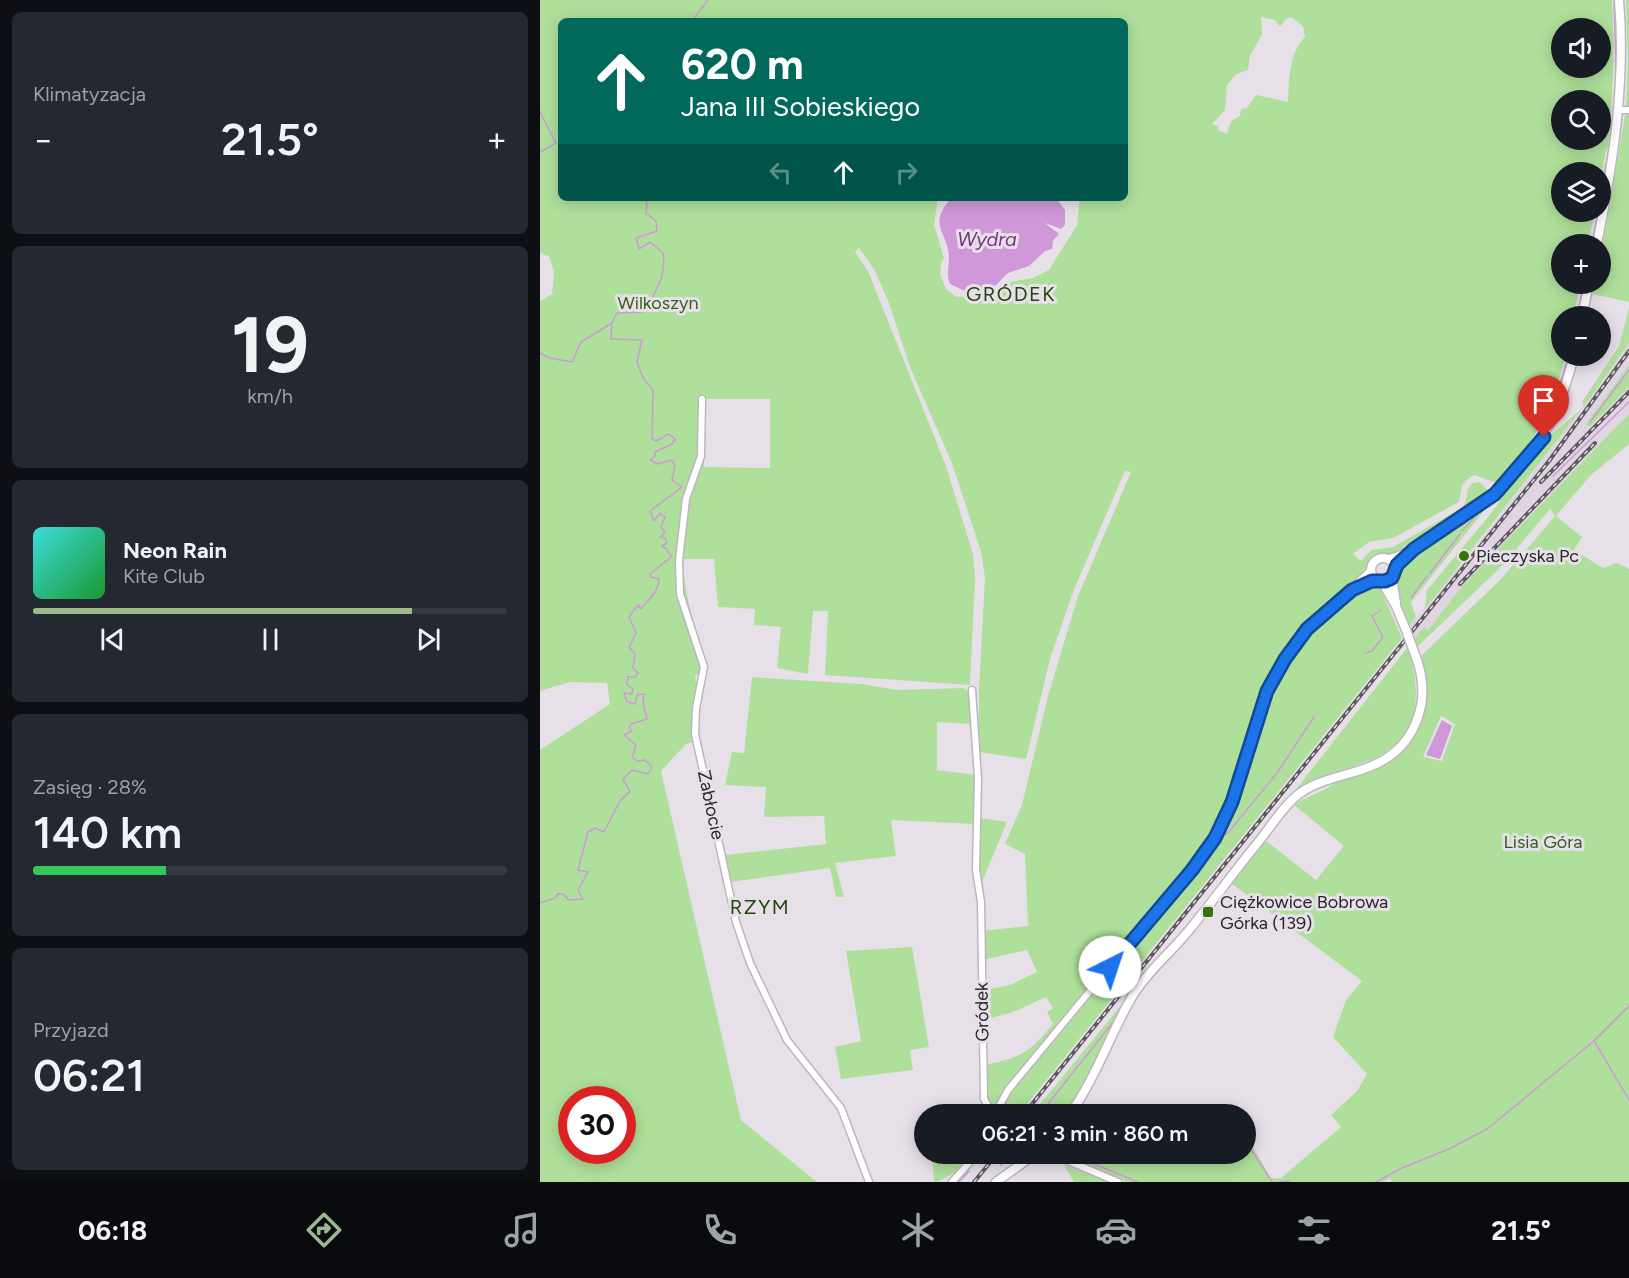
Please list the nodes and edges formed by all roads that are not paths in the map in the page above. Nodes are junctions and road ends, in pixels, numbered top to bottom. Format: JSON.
{"nodes":[{"id":1,"x":1619,"y":0,"type":"edge"},
{"id":2,"x":1624,"y":110,"type":"edge"},
{"id":3,"x":1600,"y":234,"type":"edge"},
{"id":4,"x":1571,"y":366,"type":"edge"},
{"id":5,"x":702,"y":399,"type":"dead end"},
{"id":6,"x":1414,"y":549,"type":"junction"},
{"id":7,"x":1389,"y":559,"type":"junction"},
{"id":8,"x":1395,"y":568,"type":"junction"},
{"id":9,"x":1371,"y":571,"type":"junction"},
{"id":10,"x":1392,"y":578,"type":"junction"},
{"id":11,"x":1379,"y":581,"type":"junction"},
{"id":12,"x":1352,"y":590,"type":"junction"},
{"id":13,"x":1396,"y":606,"type":"junction"},
{"id":14,"x":972,"y":690,"type":"dead end"},
{"id":15,"x":987,"y":1104,"type":"edge"},
{"id":16,"x":1001,"y":1104,"type":"edge"},
{"id":17,"x":1076,"y":1104,"type":"edge"},
{"id":18,"x":968,"y":1164,"type":"edge"},
{"id":19,"x":1021,"y":1164,"type":"edge"},
{"id":20,"x":1076,"y":1164,"type":"edge"},
{"id":21,"x":869,"y":1182,"type":"edge"},
{"id":22,"x":952,"y":1182,"type":"edge"},
{"id":23,"x":996,"y":1182,"type":"edge"},
{"id":24,"x":1118,"y":1182,"type":"edge"}],
"edges":[{"from":1,"to":2,"type":"street"},
{"from":2,"to":3,"type":"street"},
{"from":4,"to":6,"type":"street"},
{"from":5,"to":21,"type":"street","name":"Zabłocie"},
{"from":6,"to":7,"type":"street"},
{"from":6,"to":8,"type":"street"},
{"from":7,"to":8,"type":"street"},
{"from":7,"to":9,"type":"street"},
{"from":8,"to":10,"type":"street"},
{"from":9,"to":11,"type":"street"},
{"from":9,"to":12,"type":"street"},
{"from":10,"to":11,"type":"street"},
{"from":10,"to":13,"type":"street"},
{"from":11,"to":12,"type":"street"},
{"from":11,"to":13,"type":"street"},
{"from":12,"to":16,"type":"street"},
{"from":13,"to":17,"type":"street","bridge":true},
{"from":14,"to":15,"type":"street","name":"Gródek"},
{"from":18,"to":22,"type":"street"},
{"from":19,"to":23,"type":"street"},
{"from":20,"to":24,"type":"street"}]}
